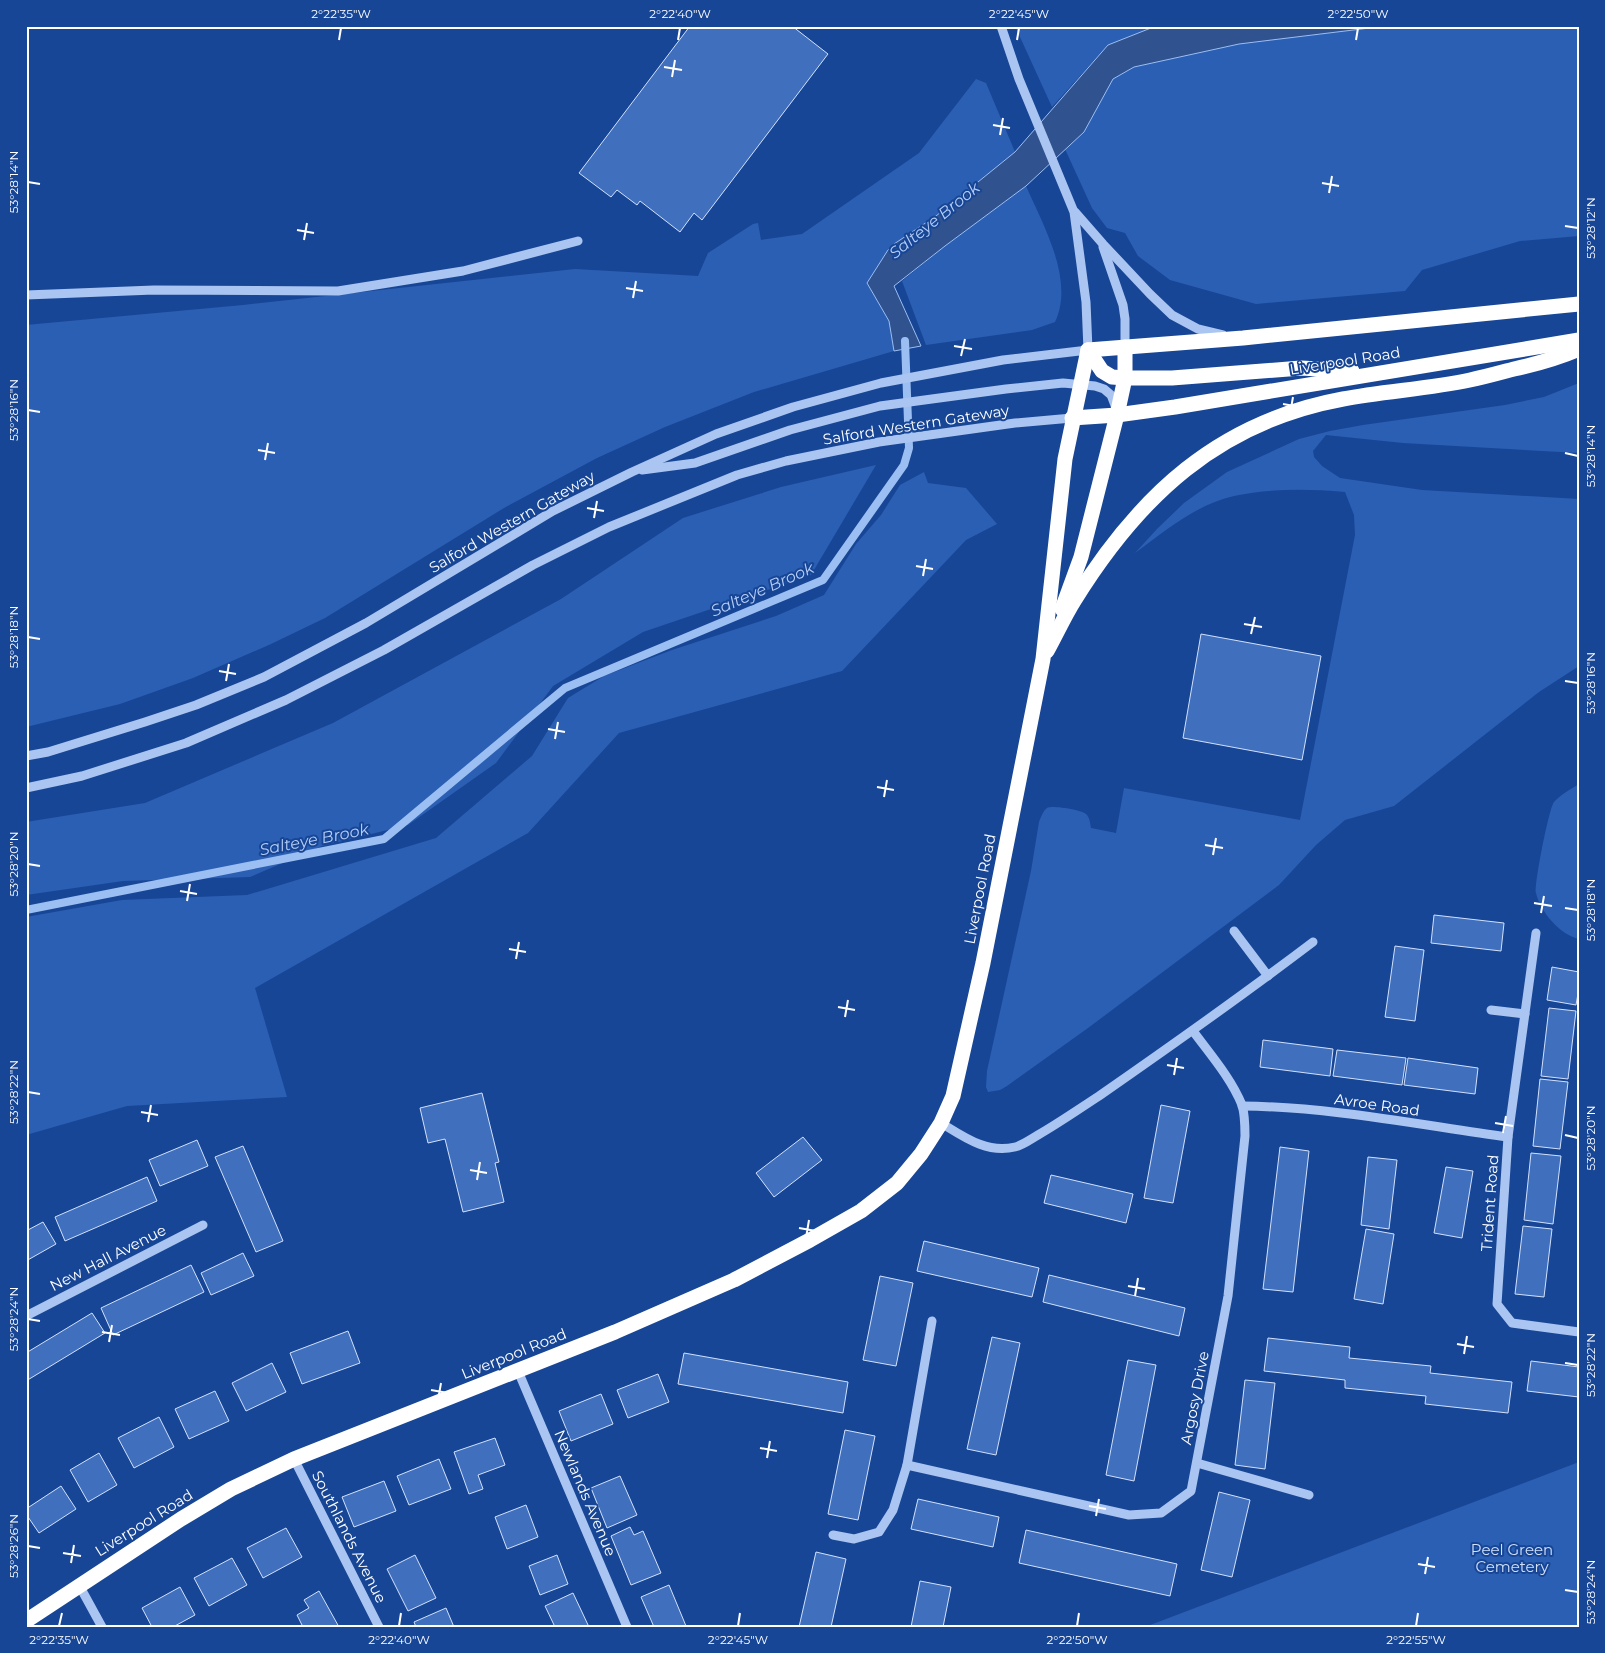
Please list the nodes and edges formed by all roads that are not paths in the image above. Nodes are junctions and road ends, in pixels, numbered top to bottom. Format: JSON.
{"nodes":[{"id":1,"x":1001,"y":26,"type":"edge"},
{"id":2,"x":1074,"y":212,"type":"junction"},
{"id":3,"x":578,"y":241,"type":"dead end"},
{"id":4,"x":1103,"y":244,"type":"junction"},
{"id":5,"x":26,"y":295,"type":"edge"},
{"id":6,"x":1579,"y":304,"type":"edge"},
{"id":7,"x":1243,"y":338,"type":"junction"},
{"id":8,"x":1579,"y":340,"type":"edge"},
{"id":9,"x":1125,"y":346,"type":"junction"},
{"id":10,"x":1579,"y":349,"type":"edge"},
{"id":11,"x":1088,"y":350,"type":"junction"},
{"id":12,"x":1381,"y":372,"type":"junction"},
{"id":13,"x":1125,"y":378,"type":"junction"},
{"id":14,"x":1082,"y":384,"type":"junction"},
{"id":15,"x":1117,"y":415,"type":"junction"},
{"id":16,"x":1072,"y":418,"type":"junction"},
{"id":17,"x":632,"y":472,"type":"junction"},
{"id":18,"x":1043,"y":659,"type":"junction"},
{"id":19,"x":26,"y":756,"type":"edge"},
{"id":20,"x":26,"y":788,"type":"edge"},
{"id":21,"x":1234,"y":931,"type":"dead end"},
{"id":22,"x":1536,"y":933,"type":"dead end"},
{"id":23,"x":1313,"y":942,"type":"dead end"},
{"id":24,"x":1268,"y":976,"type":"junction"},
{"id":25,"x":1491,"y":1010,"type":"dead end"},
{"id":26,"x":1525,"y":1014,"type":"junction"},
{"id":27,"x":1193,"y":1031,"type":"junction"},
{"id":28,"x":1242,"y":1106,"type":"junction"},
{"id":29,"x":941,"y":1123,"type":"junction"},
{"id":30,"x":1508,"y":1137,"type":"junction"},
{"id":31,"x":203,"y":1224,"type":"dead end"},
{"id":32,"x":26,"y":1316,"type":"edge"},
{"id":33,"x":932,"y":1321,"type":"dead end"},
{"id":34,"x":1579,"y":1332,"type":"edge"},
{"id":35,"x":518,"y":1371,"type":"junction"},
{"id":36,"x":294,"y":1459,"type":"junction"},
{"id":37,"x":1197,"y":1463,"type":"junction"},
{"id":38,"x":907,"y":1465,"type":"junction"},
{"id":39,"x":1309,"y":1495,"type":"dead end"},
{"id":40,"x":832,"y":1535,"type":"dead end"},
{"id":41,"x":79,"y":1585,"type":"junction"},
{"id":42,"x":26,"y":1620,"type":"edge"},
{"id":43,"x":102,"y":1627,"type":"edge"},
{"id":44,"x":379,"y":1627,"type":"edge"},
{"id":45,"x":627,"y":1627,"type":"edge"}],
"edges":[{"from":1,"to":2,"type":"street"},
{"from":2,"to":4,"type":"street"},
{"from":2,"to":11,"type":"street"},
{"from":3,"to":5,"type":"street"},
{"from":4,"to":7,"type":"street"},
{"from":4,"to":9,"type":"street"},
{"from":6,"to":7,"type":"highway","name":"Liverpool Road"},
{"from":7,"to":9,"type":"highway","name":"Liverpool Road"},
{"from":8,"to":12,"type":"highway","name":"Liverpool Road"},
{"from":9,"to":11,"type":"highway","name":"Liverpool Road"},
{"from":9,"to":13,"type":"highway","name":"Liverpool Road"},
{"from":10,"to":18,"type":"highway"},
{"from":11,"to":13,"type":"highway"},
{"from":11,"to":14,"type":"highway","name":"Liverpool Road"},
{"from":11,"to":17,"type":"street","name":"Salford Western Gateway"},
{"from":12,"to":13,"type":"highway"},
{"from":12,"to":15,"type":"highway","name":"Liverpool Road"},
{"from":13,"to":15,"type":"highway","name":"Liverpool Road"},
{"from":14,"to":15,"type":"street"},
{"from":14,"to":16,"type":"highway","name":"Liverpool Road"},
{"from":14,"to":17,"type":"street"},
{"from":15,"to":16,"type":"highway","name":"Liverpool Road"},
{"from":15,"to":18,"type":"highway","name":"Liverpool Road"},
{"from":16,"to":18,"type":"highway","name":"Liverpool Road"},
{"from":16,"to":20,"type":"street","name":"Salford Western Gateway"},
{"from":17,"to":19,"type":"street","name":"Salford Western Gateway"},
{"from":18,"to":29,"type":"highway","name":"Liverpool Road"},
{"from":21,"to":24,"type":"street"},
{"from":22,"to":26,"type":"street","name":"Trident Road"},
{"from":23,"to":24,"type":"street"},
{"from":24,"to":27,"type":"street"},
{"from":25,"to":26,"type":"street"},
{"from":26,"to":30,"type":"street","name":"Trident Road"},
{"from":27,"to":28,"type":"street","name":"Argosy Drive"},
{"from":27,"to":29,"type":"street"},
{"from":28,"to":30,"type":"street","name":"Avroe Road"},
{"from":28,"to":37,"type":"street","name":"Argosy Drive"},
{"from":29,"to":35,"type":"highway","name":"Liverpool Road"},
{"from":30,"to":34,"type":"street","name":"Trident Road"},
{"from":31,"to":32,"type":"street","name":"New Hall Avenue"},
{"from":33,"to":38,"type":"street"},
{"from":35,"to":36,"type":"highway","name":"Liverpool Road"},
{"from":35,"to":45,"type":"street","name":"Newlands Avenue"},
{"from":36,"to":41,"type":"highway","name":"Liverpool Road"},
{"from":36,"to":44,"type":"street","name":"Southlands Avenue"},
{"from":37,"to":38,"type":"street","name":"Argosy Drive"},
{"from":37,"to":39,"type":"street"},
{"from":38,"to":40,"type":"street"},
{"from":41,"to":42,"type":"highway","name":"Liverpool Road"},
{"from":41,"to":43,"type":"street"}]}
